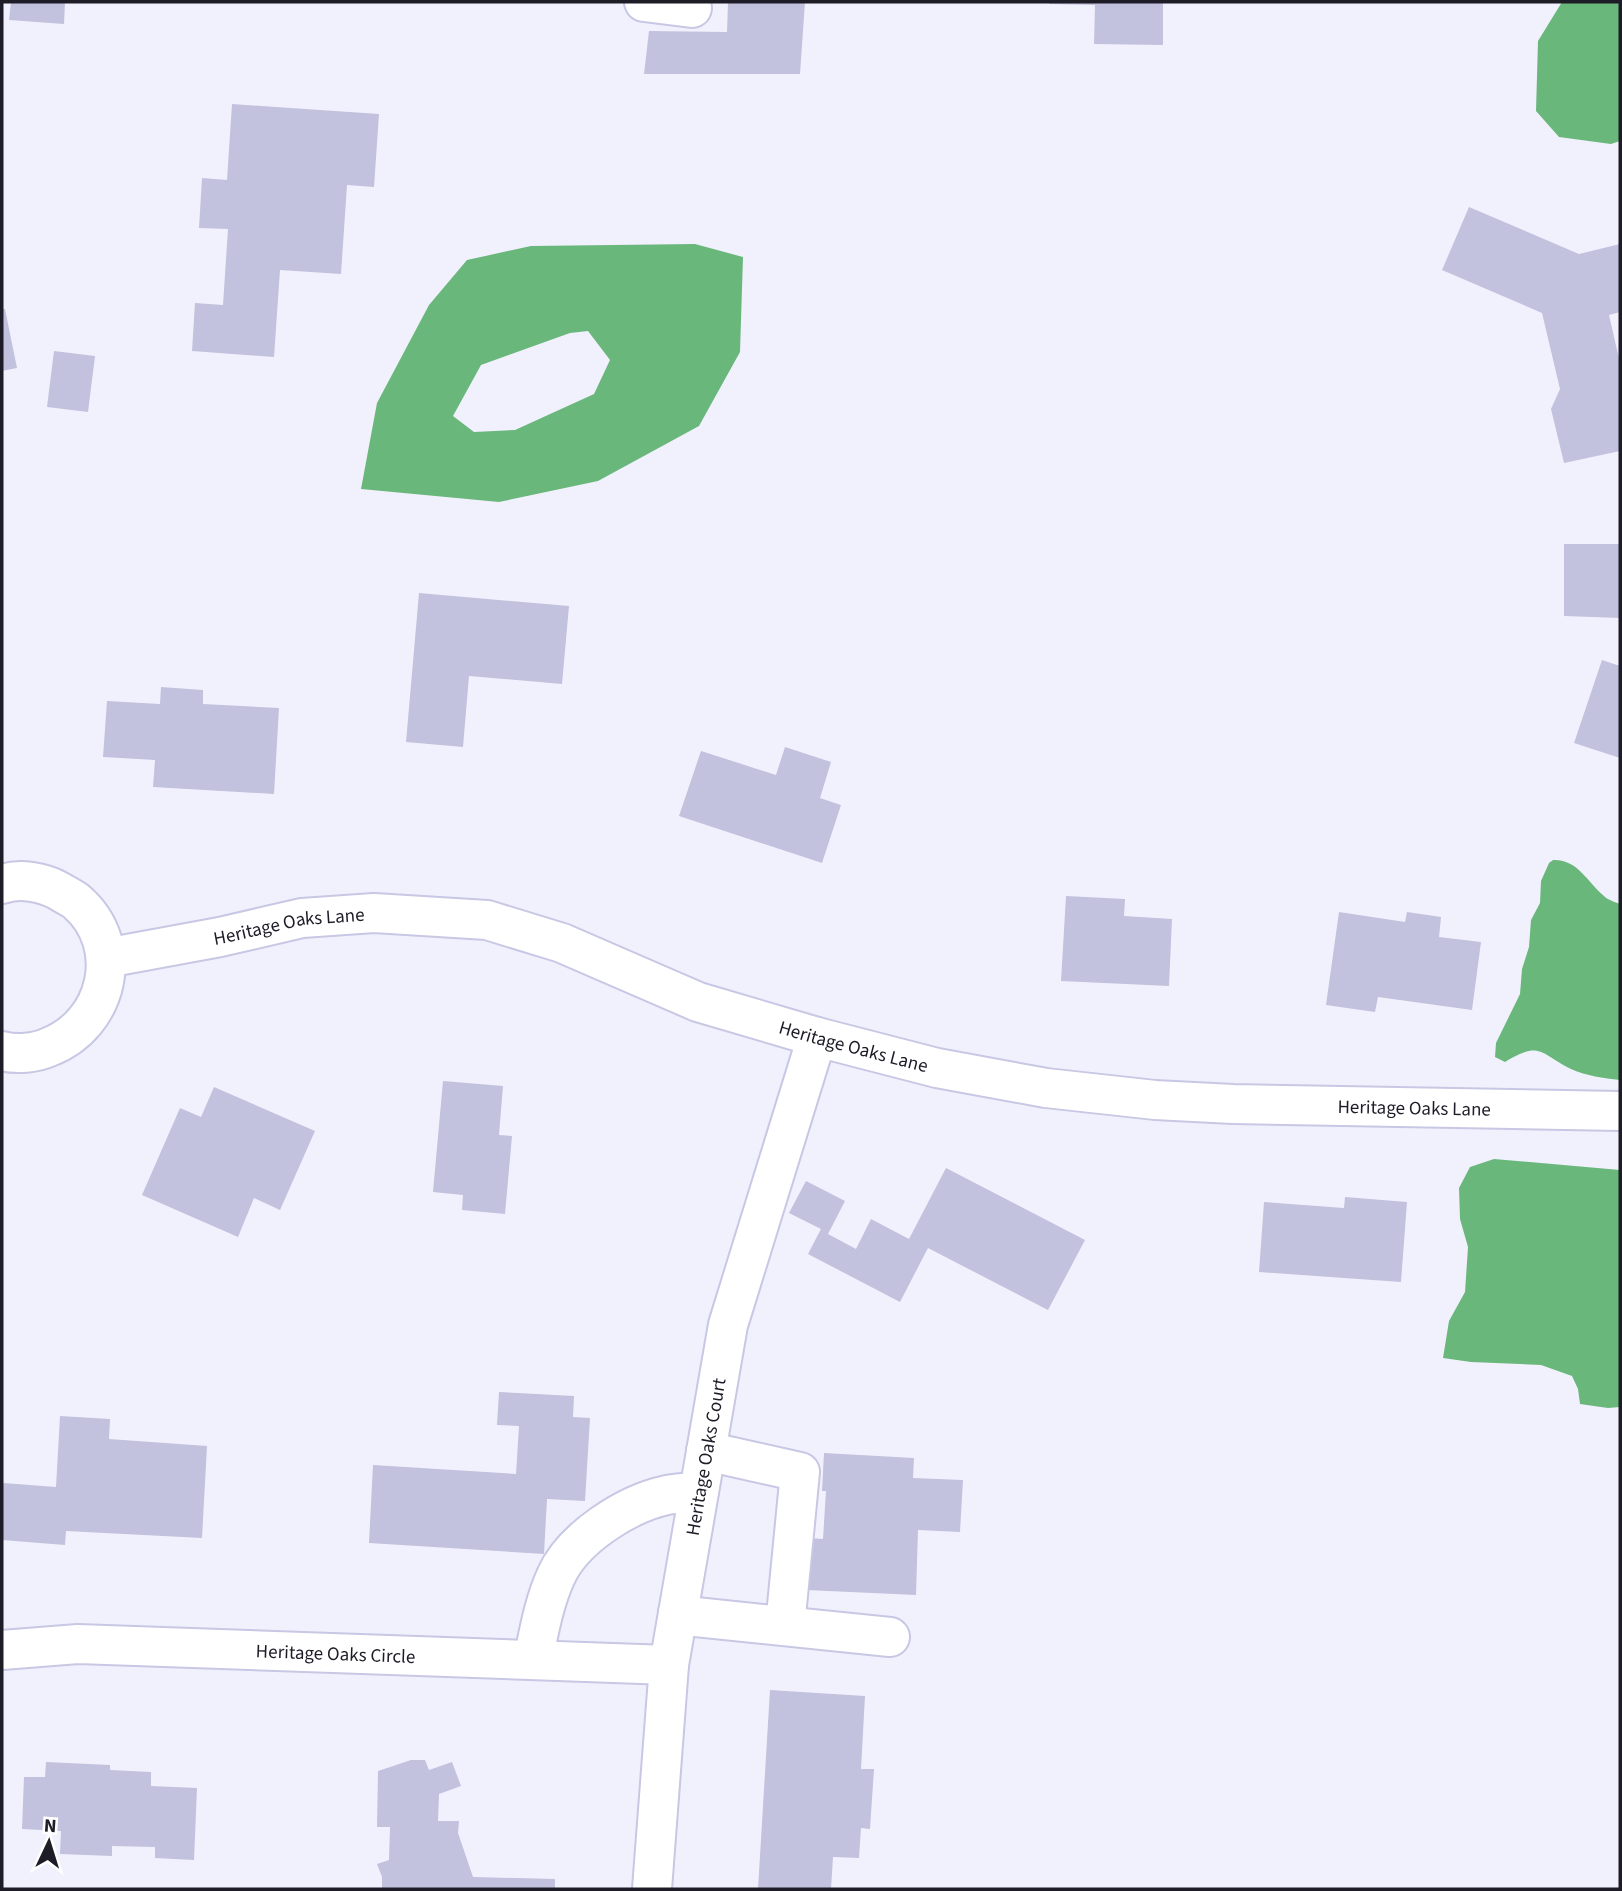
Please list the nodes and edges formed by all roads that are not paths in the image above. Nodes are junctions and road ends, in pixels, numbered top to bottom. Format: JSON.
{"nodes":[{"id":1,"x":645,"y":2,"type":"edge"},
{"id":2,"x":692,"y":8,"type":"dead end"},
{"id":3,"x":2,"y":884,"type":"edge"},
{"id":4,"x":106,"y":958,"type":"junction"},
{"id":5,"x":817,"y":1037,"type":"junction"},
{"id":6,"x":2,"y":1051,"type":"edge"},
{"id":7,"x":1620,"y":1111,"type":"edge"},
{"id":8,"x":706,"y":1451,"type":"junction"},
{"id":9,"x":699,"y":1492,"type":"junction"},
{"id":10,"x":678,"y":1613,"type":"junction"},
{"id":11,"x":785,"y":1626,"type":"junction"},
{"id":12,"x":890,"y":1637,"type":"dead end"},
{"id":13,"x":2,"y":1650,"type":"edge"},
{"id":14,"x":533,"y":1660,"type":"junction"},
{"id":15,"x":669,"y":1665,"type":"junction"},
{"id":16,"x":652,"y":1889,"type":"edge"}],
"edges":[{"from":1,"to":2,"type":"street"},
{"from":3,"to":4,"type":"street"},
{"from":4,"to":5,"type":"street","name":"Heritage Oaks Lane"},
{"from":4,"to":6,"type":"street"},
{"from":5,"to":7,"type":"street","name":"Heritage Oaks Lane"},
{"from":5,"to":8,"type":"street","name":"Heritage Oaks Court"},
{"from":8,"to":9,"type":"street","name":"Heritage Oaks Court"},
{"from":8,"to":11,"type":"street"},
{"from":9,"to":10,"type":"street","name":"Heritage Oaks Court"},
{"from":9,"to":14,"type":"street"},
{"from":10,"to":11,"type":"street"},
{"from":10,"to":15,"type":"street","name":"Heritage Oaks Court"},
{"from":11,"to":12,"type":"street"},
{"from":13,"to":14,"type":"street","name":"Heritage Oaks Circle"},
{"from":14,"to":15,"type":"street","name":"Heritage Oaks Circle"},
{"from":15,"to":16,"type":"street","name":"Heritage Oaks Court"}]}
